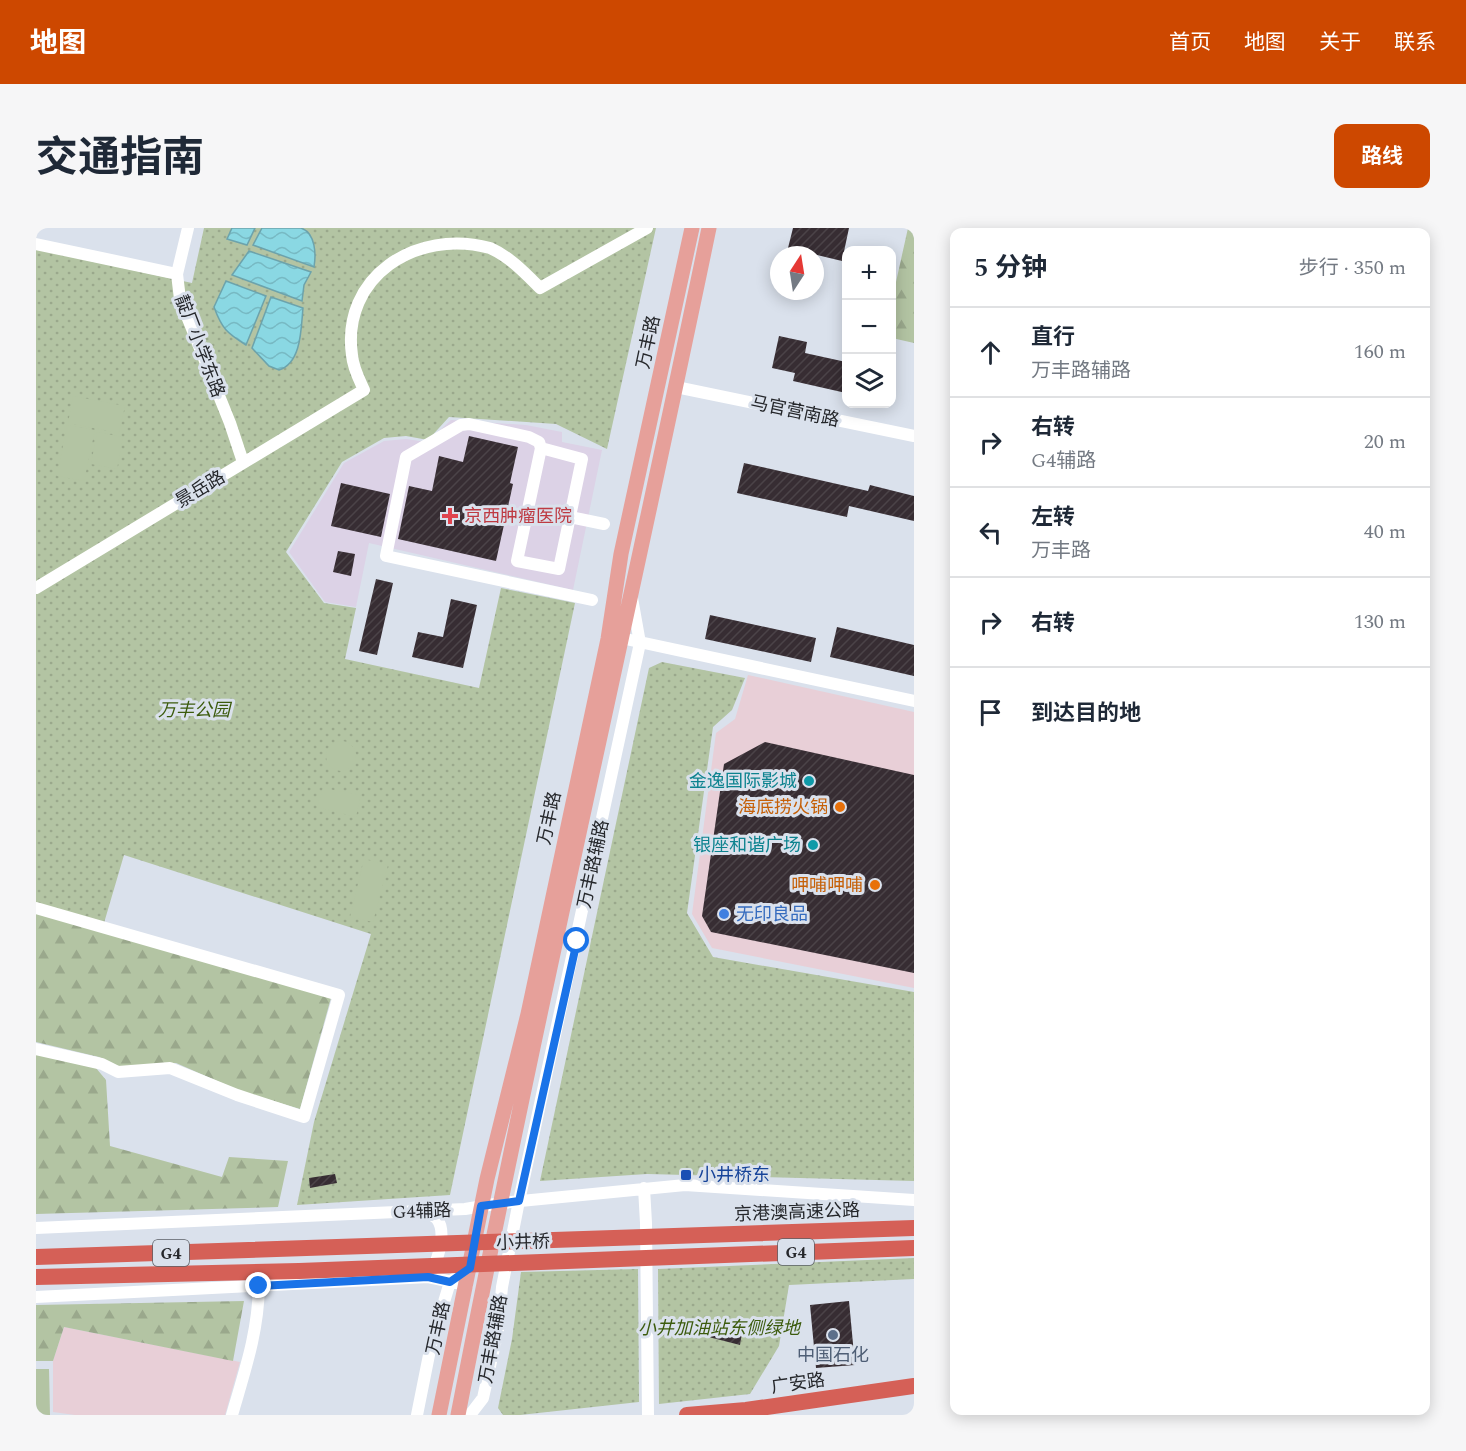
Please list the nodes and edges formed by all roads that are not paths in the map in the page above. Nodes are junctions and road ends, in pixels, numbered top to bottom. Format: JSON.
{"nodes":[{"id":1,"x":188,"y":228,"type":"edge"},
{"id":2,"x":647,"y":228,"type":"edge"},
{"id":3,"x":692,"y":228,"type":"edge"},
{"id":4,"x":709,"y":228,"type":"edge"},
{"id":5,"x":36,"y":243,"type":"edge"},
{"id":6,"x":177,"y":274,"type":"junction"},
{"id":7,"x":676,"y":387,"type":"junction"},
{"id":8,"x":914,"y":436,"type":"edge"},
{"id":9,"x":541,"y":448,"type":"junction"},
{"id":10,"x":243,"y":462,"type":"junction"},
{"id":11,"x":570,"y":517,"type":"junction"},
{"id":12,"x":604,"y":524,"type":"dead end"},
{"id":13,"x":36,"y":588,"type":"edge"},
{"id":14,"x":631,"y":590,"type":"junction"},
{"id":15,"x":592,"y":600,"type":"dead end"},
{"id":16,"x":621,"y":638,"type":"junction"},
{"id":17,"x":640,"y":643,"type":"junction"},
{"id":18,"x":914,"y":701,"type":"edge"},
{"id":19,"x":36,"y":908,"type":"edge"},
{"id":20,"x":36,"y":1049,"type":"edge"},
{"id":21,"x":644,"y":1188,"type":"junction"},
{"id":22,"x":914,"y":1200,"type":"edge"},
{"id":23,"x":519,"y":1201,"type":"junction"},
{"id":24,"x":501,"y":1203,"type":"junction"},
{"id":25,"x":481,"y":1206,"type":"junction"},
{"id":26,"x":425,"y":1211,"type":"junction"},
{"id":27,"x":36,"y":1228,"type":"edge"},
{"id":28,"x":914,"y":1228,"type":"edge"},
{"id":29,"x":681,"y":1236,"type":"joint"},
{"id":30,"x":914,"y":1248,"type":"edge"},
{"id":31,"x":36,"y":1257,"type":"edge"},
{"id":32,"x":470,"y":1268,"type":"junction"},
{"id":33,"x":36,"y":1277,"type":"edge"},
{"id":34,"x":428,"y":1277,"type":"junction"},
{"id":35,"x":450,"y":1282,"type":"junction"},
{"id":36,"x":466,"y":1285,"type":"junction"},
{"id":37,"x":259,"y":1286,"type":"junction"},
{"id":38,"x":36,"y":1297,"type":"edge"},
{"id":39,"x":914,"y":1386,"type":"edge"},
{"id":40,"x":232,"y":1415,"type":"edge"},
{"id":41,"x":417,"y":1415,"type":"edge"},
{"id":42,"x":439,"y":1415,"type":"edge"},
{"id":43,"x":458,"y":1415,"type":"edge"},
{"id":44,"x":470,"y":1415,"type":"edge"},
{"id":45,"x":648,"y":1415,"type":"edge"},
{"id":46,"x":687,"y":1415,"type":"edge"}],
"edges":[{"from":1,"to":6,"type":"street","name":"靛厂小学东路"},
{"from":2,"to":10,"type":"street","name":"景岳路"},
{"from":3,"to":25,"type":"main road","name":"万丰路"},
{"from":4,"to":7,"type":"main road","name":"万丰路"},
{"from":5,"to":6,"type":"street"},
{"from":6,"to":10,"type":"street","name":"靛厂小学东路"},
{"from":7,"to":8,"type":"street","name":"马官营南路"},
{"from":7,"to":14,"type":"main road","name":"万丰路"},
{"from":9,"to":11,"type":"street"},
{"from":9,"to":11,"type":"street"},
{"from":9,"to":15,"type":"street"},
{"from":10,"to":13,"type":"street","name":"景岳路"},
{"from":11,"to":12,"type":"street"},
{"from":14,"to":16,"type":"main road","name":"万丰路"},
{"from":14,"to":17,"type":"street","name":"万丰路辅路"},
{"from":16,"to":17,"type":"street"},
{"from":16,"to":24,"type":"main road","name":"万丰路"},
{"from":17,"to":18,"type":"street"},
{"from":17,"to":23,"type":"street","name":"万丰路辅路"},
{"from":19,"to":20,"type":"street"},
{"from":21,"to":22,"type":"street","name":"G4辅路"},
{"from":21,"to":23,"type":"street","name":"G4辅路"},
{"from":21,"to":45,"type":"street"},
{"from":23,"to":24,"type":"street","name":"G4辅路"},
{"from":23,"to":44,"type":"street","name":"万丰路辅路"},
{"from":24,"to":25,"type":"street","name":"G4辅路"},
{"from":24,"to":43,"type":"main road","name":"万丰路"},
{"from":25,"to":26,"type":"street","name":"G4辅路"},
{"from":25,"to":32,"type":"main road","name":"万丰路"},
{"from":26,"to":27,"type":"street","name":"G4辅路"},
{"from":26,"to":34,"type":"street"},
{"from":28,"to":29,"type":"highway","name":"京港澳高速公路","number":"G4"},
{"from":29,"to":31,"type":"highway","name":"小井桥","number":"G4"},
{"from":30,"to":33,"type":"highway","name":"小井桥","number":"G4"},
{"from":32,"to":35,"type":"street"},
{"from":32,"to":36,"type":"main road","name":"万丰路"},
{"from":34,"to":35,"type":"street"},
{"from":34,"to":37,"type":"street"},
{"from":35,"to":36,"type":"street"},
{"from":35,"to":41,"type":"street"},
{"from":36,"to":42,"type":"main road","name":"万丰路"},
{"from":37,"to":38,"type":"street"},
{"from":37,"to":40,"type":"street"},
{"from":39,"to":46,"type":"highway","name":"广安路"}]}
